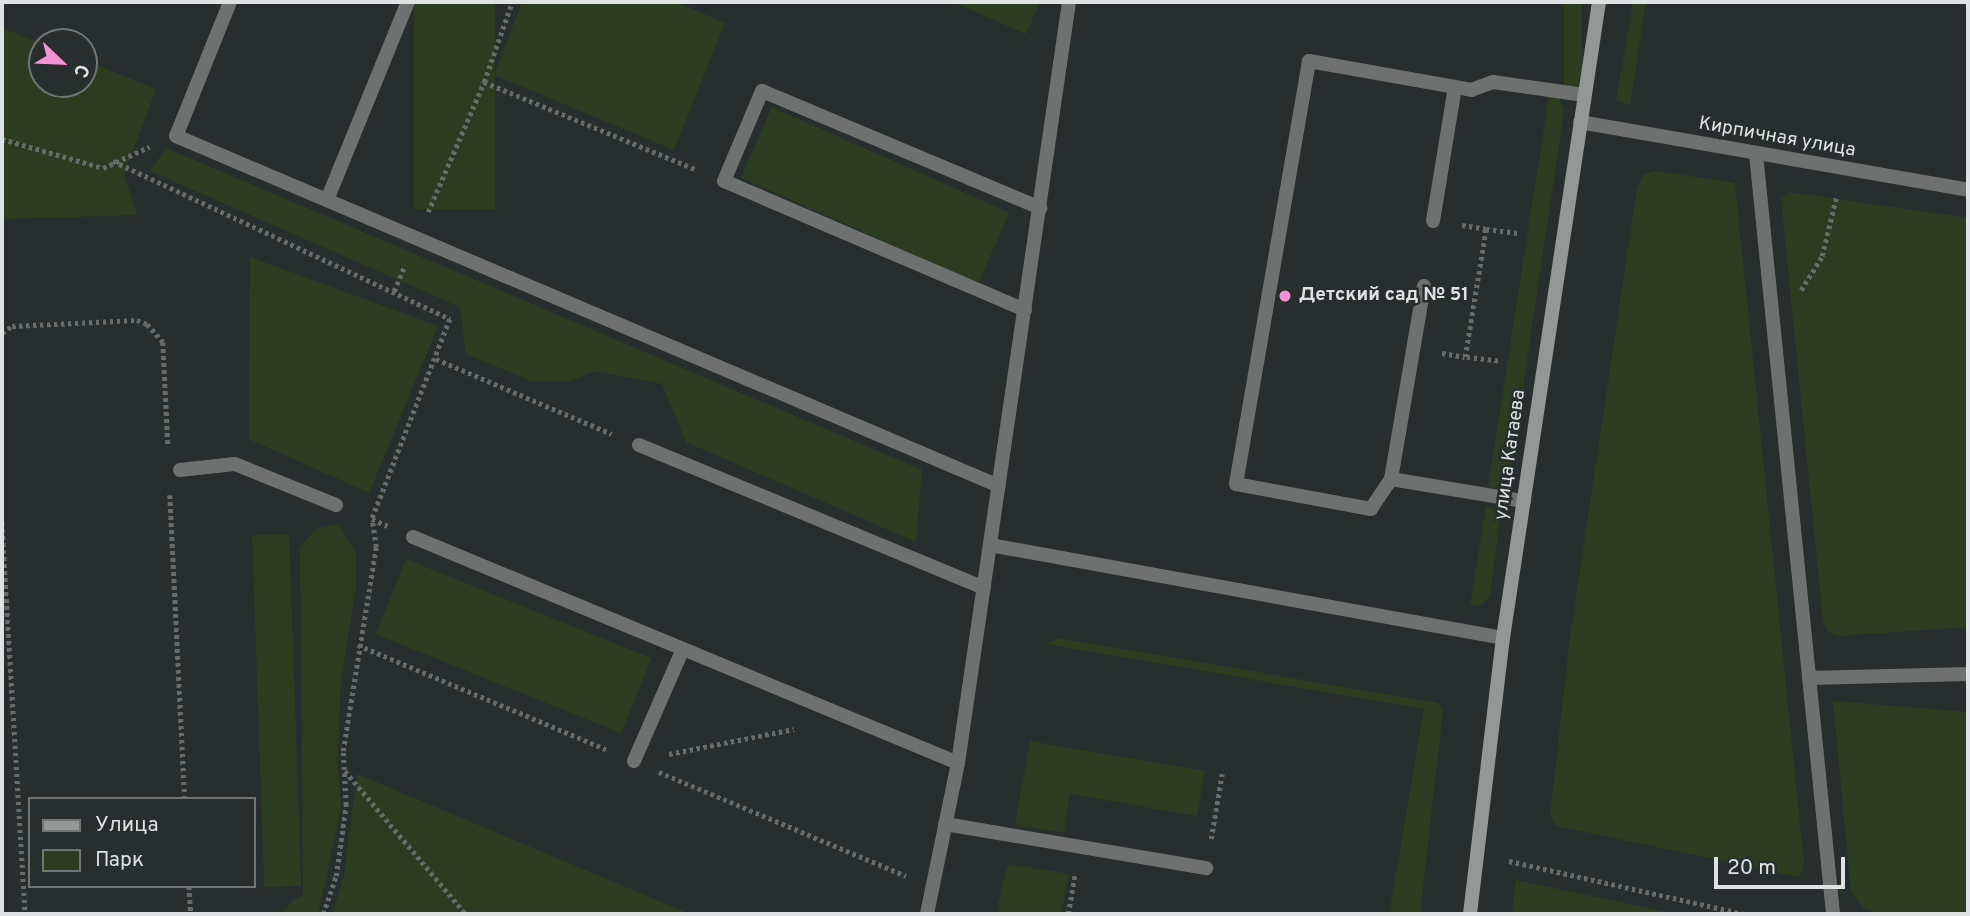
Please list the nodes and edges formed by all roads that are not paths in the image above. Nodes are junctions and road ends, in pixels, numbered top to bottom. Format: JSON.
{"nodes":[{"id":1,"x":230,"y":2,"type":"edge"},
{"id":2,"x":408,"y":2,"type":"edge"},
{"id":3,"x":1069,"y":2,"type":"edge"},
{"id":4,"x":1599,"y":2,"type":"edge"},
{"id":5,"x":1455,"y":87,"type":"junction"},
{"id":6,"x":1584,"y":95,"type":"junction"},
{"id":7,"x":1580,"y":122,"type":"junction"},
{"id":8,"x":1756,"y":154,"type":"junction"},
{"id":9,"x":1968,"y":190,"type":"edge"},
{"id":10,"x":327,"y":200,"type":"junction"},
{"id":11,"x":1040,"y":208,"type":"junction"},
{"id":12,"x":1433,"y":221,"type":"dead end"},
{"id":13,"x":1424,"y":286,"type":"dead end"},
{"id":14,"x":1025,"y":310,"type":"junction"},
{"id":15,"x":639,"y":445,"type":"road end"},
{"id":16,"x":175,"y":475,"type":"road end"},
{"id":17,"x":1391,"y":479,"type":"junction"},
{"id":18,"x":999,"y":486,"type":"junction"},
{"id":19,"x":1524,"y":501,"type":"junction"},
{"id":20,"x":336,"y":505,"type":"dead end"},
{"id":21,"x":413,"y":537,"type":"road end"},
{"id":22,"x":990,"y":545,"type":"junction"},
{"id":23,"x":984,"y":588,"type":"junction"},
{"id":24,"x":1503,"y":638,"type":"junction"},
{"id":25,"x":683,"y":649,"type":"junction"},
{"id":26,"x":1968,"y":674,"type":"edge"},
{"id":27,"x":1809,"y":678,"type":"junction"},
{"id":28,"x":634,"y":761,"type":"road end"},
{"id":29,"x":958,"y":763,"type":"junction"},
{"id":30,"x":945,"y":824,"type":"junction"},
{"id":31,"x":1206,"y":868,"type":"dead end"},
{"id":32,"x":927,"y":914,"type":"edge"},
{"id":33,"x":1470,"y":914,"type":"edge"},
{"id":34,"x":1833,"y":914,"type":"edge"}],
"edges":[{"from":1,"to":10,"type":"street"},
{"from":2,"to":10,"type":"street"},
{"from":3,"to":11,"type":"street"},
{"from":4,"to":6,"type":"street","name":"улица Катаева"},
{"from":5,"to":6,"type":"street"},
{"from":5,"to":12,"type":"street"},
{"from":5,"to":17,"type":"street"},
{"from":6,"to":7,"type":"street","name":"улица Катаева"},
{"from":7,"to":8,"type":"street","name":"Кирпичная улица"},
{"from":7,"to":19,"type":"street","name":"улица Катаева"},
{"from":8,"to":9,"type":"street","name":"Кирпичная улица"},
{"from":8,"to":27,"type":"street"},
{"from":10,"to":18,"type":"street"},
{"from":11,"to":14,"type":"street"},
{"from":11,"to":14,"type":"street"},
{"from":13,"to":17,"type":"street"},
{"from":14,"to":18,"type":"street"},
{"from":15,"to":23,"type":"street"},
{"from":16,"to":20,"type":"street"},
{"from":17,"to":19,"type":"street"},
{"from":18,"to":22,"type":"street"},
{"from":19,"to":24,"type":"street","name":"улица Катаева"},
{"from":21,"to":25,"type":"street"},
{"from":22,"to":23,"type":"street"},
{"from":22,"to":24,"type":"street"},
{"from":23,"to":29,"type":"street"},
{"from":24,"to":33,"type":"street","name":"улица Катаева"},
{"from":25,"to":28,"type":"street"},
{"from":25,"to":29,"type":"street"},
{"from":26,"to":27,"type":"street"},
{"from":27,"to":34,"type":"street"},
{"from":29,"to":30,"type":"street"},
{"from":30,"to":31,"type":"street"},
{"from":30,"to":32,"type":"street"}]}
